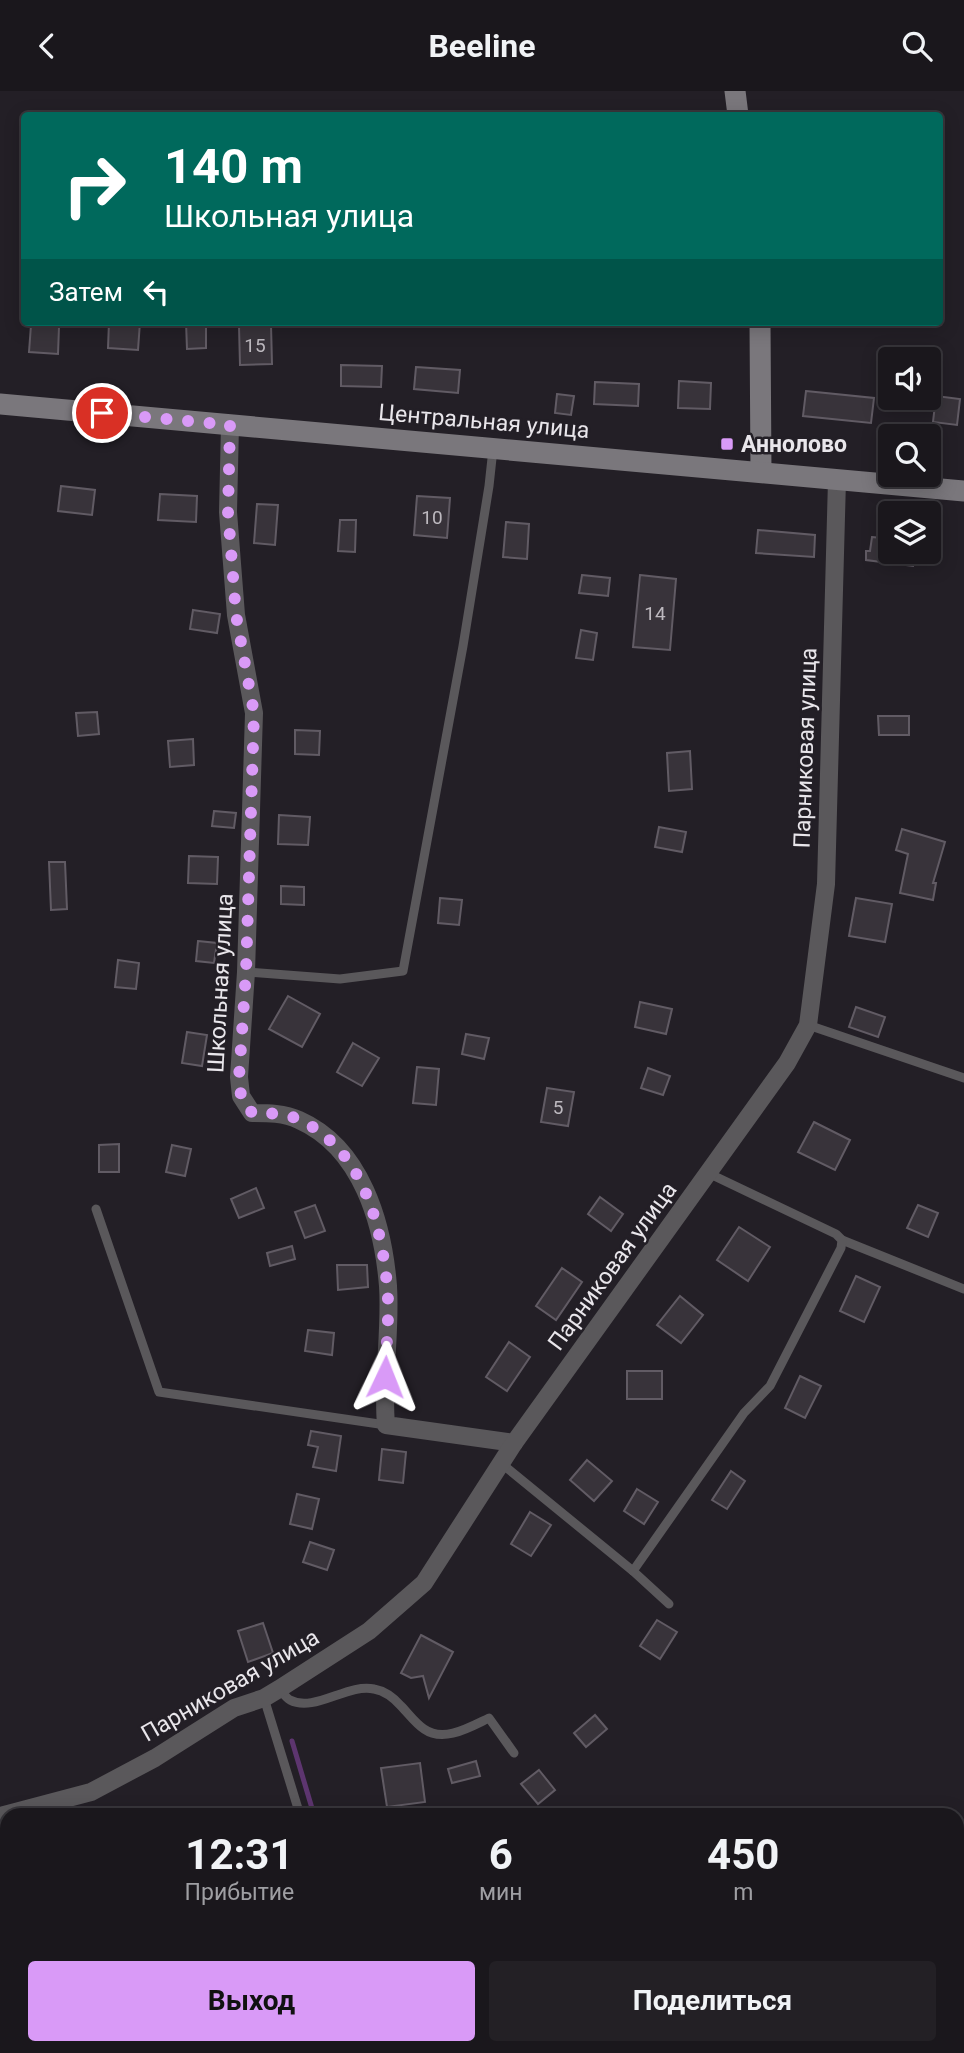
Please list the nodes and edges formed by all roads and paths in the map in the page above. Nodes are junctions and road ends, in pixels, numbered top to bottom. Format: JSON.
{"nodes":[{"id":1,"x":735,"y":91,"type":"edge"},
{"id":2,"x":738,"y":112,"type":"edge"},
{"id":3,"x":761,"y":326,"type":"edge"},
{"id":4,"x":0,"y":404,"type":"edge"},
{"id":5,"x":230,"y":425,"type":"junction"},
{"id":6,"x":493,"y":448,"type":"junction"},
{"id":7,"x":761,"y":471,"type":"junction"},
{"id":8,"x":837,"y":480,"type":"junction"},
{"id":9,"x":964,"y":491,"type":"edge"},
{"id":10,"x":246,"y":972,"type":"junction"},
{"id":11,"x":808,"y":1025,"type":"junction"},
{"id":12,"x":964,"y":1078,"type":"edge"},
{"id":13,"x":708,"y":1173,"type":"junction"},
{"id":14,"x":96,"y":1209,"type":"dead end"},
{"id":15,"x":842,"y":1240,"type":"junction"},
{"id":16,"x":964,"y":1289,"type":"edge"},
{"id":17,"x":386,"y":1425,"type":"junction"},
{"id":18,"x":514,"y":1444,"type":"junction"},
{"id":19,"x":502,"y":1464,"type":"junction"},
{"id":20,"x":633,"y":1571,"type":"junction"},
{"id":21,"x":669,"y":1604,"type":"dead end"},
{"id":22,"x":271,"y":1693,"type":"junction"},
{"id":23,"x":514,"y":1753,"type":"dead end"},
{"id":24,"x":34,"y":1808,"type":"edge"},
{"id":25,"x":298,"y":1808,"type":"edge"}],
"edges":[{"from":1,"to":2,"type":"main road"},
{"from":3,"to":7,"type":"main road"},
{"from":4,"to":5,"type":"main road","name":"Центральная улица"},
{"from":5,"to":6,"type":"main road","name":"Центральная улица"},
{"from":5,"to":10,"type":"street","name":"Школьная улица"},
{"from":6,"to":7,"type":"main road","name":"Центральная улица"},
{"from":6,"to":10,"type":"lane"},
{"from":7,"to":8,"type":"main road","name":"Центральная улица"},
{"from":8,"to":9,"type":"main road","name":"Центральная улица"},
{"from":8,"to":11,"type":"street","name":"Парниковая улица"},
{"from":10,"to":17,"type":"street","name":"Школьная улица"},
{"from":11,"to":12,"type":"lane"},
{"from":11,"to":13,"type":"street","name":"Парниковая улица"},
{"from":13,"to":15,"type":"lane"},
{"from":13,"to":18,"type":"street","name":"Парниковая улица"},
{"from":14,"to":17,"type":"lane"},
{"from":15,"to":16,"type":"lane"},
{"from":15,"to":20,"type":"lane"},
{"from":17,"to":18,"type":"street"},
{"from":18,"to":19,"type":"street","name":"Парниковая улица"},
{"from":19,"to":20,"type":"lane"},
{"from":19,"to":22,"type":"street","name":"Парниковая улица"},
{"from":20,"to":21,"type":"lane"},
{"from":22,"to":23,"type":"lane"},
{"from":22,"to":24,"type":"street","name":"Парниковая улица"},
{"from":22,"to":25,"type":"lane"}]}
